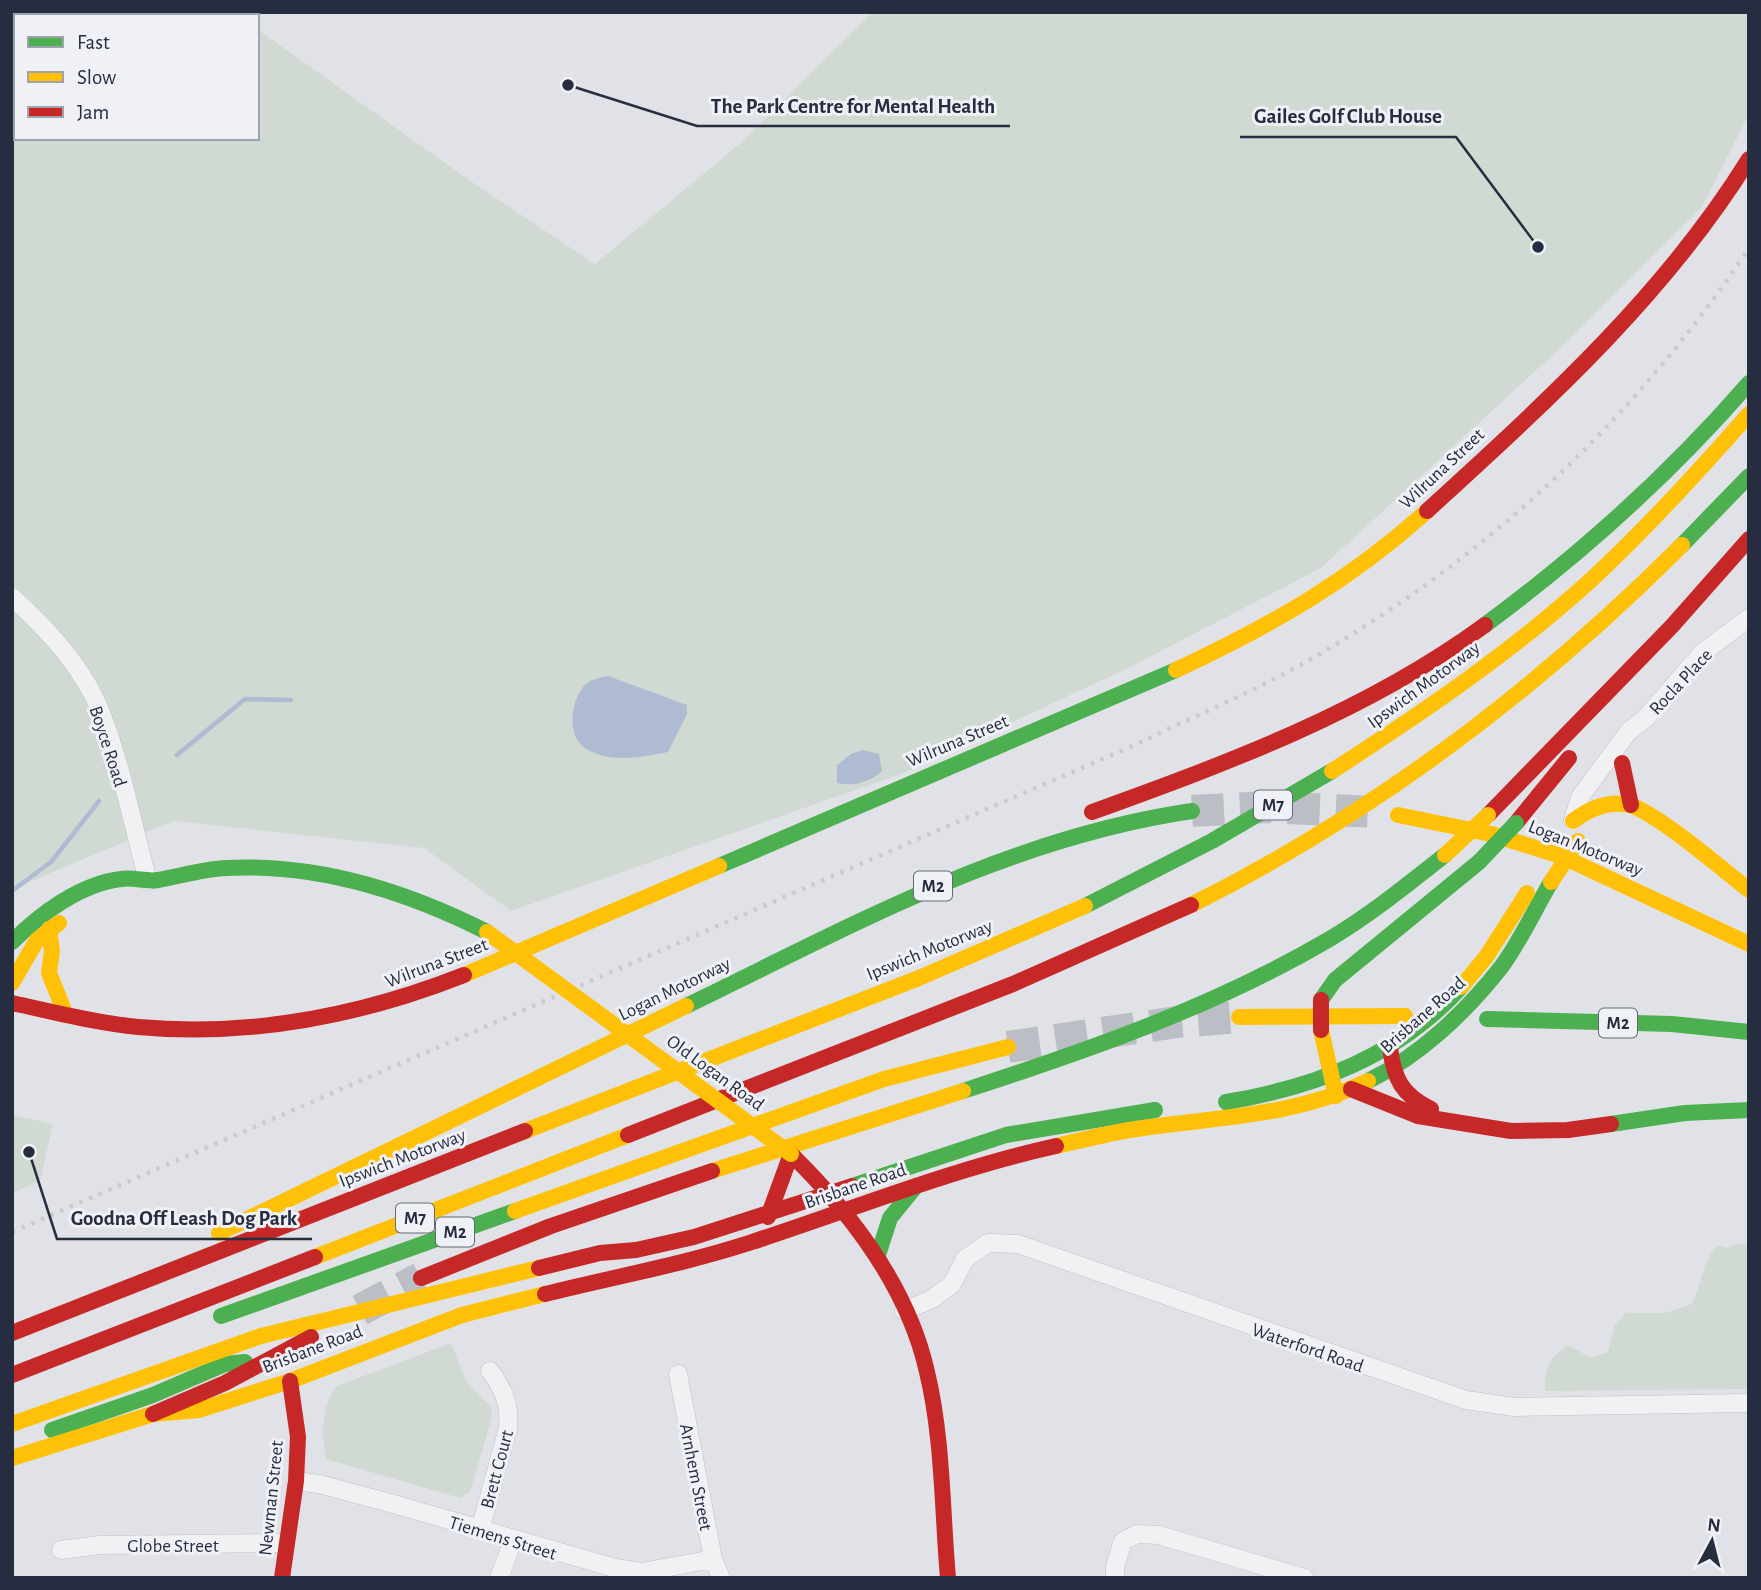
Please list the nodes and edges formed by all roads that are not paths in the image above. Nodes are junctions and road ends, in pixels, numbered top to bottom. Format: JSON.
{"nodes":[{"id":1,"x":1749,"y":159,"type":"edge"},
{"id":2,"x":1749,"y":383,"type":"edge"},
{"id":3,"x":1749,"y":414,"type":"edge"},
{"id":4,"x":1749,"y":476,"type":"edge"},
{"id":5,"x":1749,"y":539,"type":"edge"},
{"id":6,"x":12,"y":597,"type":"edge"},
{"id":7,"x":1749,"y":618,"type":"edge"},
{"id":8,"x":1615,"y":687,"type":"junction"},
{"id":9,"x":1646,"y":719,"type":"junction"},
{"id":10,"x":1622,"y":763,"type":"junction"},
{"id":11,"x":1631,"y":805,"type":"junction"},
{"id":12,"x":1598,"y":806,"type":"junction"},
{"id":13,"x":1192,"y":811,"type":"tunnel mouth"},
{"id":14,"x":1398,"y":815,"type":"dead end"},
{"id":15,"x":1571,"y":833,"type":"junction"},
{"id":16,"x":1044,"y":842,"type":"junction"},
{"id":17,"x":1544,"y":880,"type":"junction"},
{"id":18,"x":148,"y":881,"type":"junction"},
{"id":19,"x":1749,"y":890,"type":"edge"},
{"id":20,"x":127,"y":895,"type":"dead end"},
{"id":21,"x":71,"y":916,"type":"dead end"},
{"id":22,"x":49,"y":929,"type":"junction"},
{"id":23,"x":12,"y":942,"type":"edge"},
{"id":24,"x":1749,"y":944,"type":"edge"},
{"id":25,"x":12,"y":983,"type":"edge"},
{"id":26,"x":12,"y":1003,"type":"edge"},
{"id":27,"x":66,"y":1015,"type":"junction"},
{"id":28,"x":1405,"y":1016,"type":"dead end"},
{"id":29,"x":1239,"y":1017,"type":"tunnel mouth"},
{"id":30,"x":1487,"y":1020,"type":"dead end"},
{"id":31,"x":1749,"y":1032,"type":"edge"},
{"id":32,"x":1008,"y":1047,"type":"tunnel mouth"},
{"id":33,"x":1390,"y":1048,"type":"junction"},
{"id":34,"x":1392,"y":1069,"type":"junction"},
{"id":35,"x":1332,"y":1078,"type":"junction"},
{"id":36,"x":1343,"y":1093,"type":"junction"},
{"id":37,"x":1749,"y":1110,"type":"edge"},
{"id":38,"x":1445,"y":1121,"type":"junction"},
{"id":39,"x":793,"y":1160,"type":"junction"},
{"id":40,"x":916,"y":1186,"type":"junction"},
{"id":41,"x":830,"y":1193,"type":"junction"},
{"id":42,"x":844,"y":1210,"type":"junction"},
{"id":43,"x":768,"y":1217,"type":"junction"},
{"id":44,"x":627,"y":1254,"type":"junction"},
{"id":45,"x":877,"y":1255,"type":"junction"},
{"id":46,"x":200,"y":1259,"type":"junction"},
{"id":47,"x":421,"y":1278,"type":"tunnel mouth"},
{"id":48,"x":904,"y":1311,"type":"junction"},
{"id":49,"x":210,"y":1321,"type":"dead end"},
{"id":50,"x":141,"y":1325,"type":"junction"},
{"id":51,"x":175,"y":1328,"type":"dead end"},
{"id":52,"x":12,"y":1333,"type":"edge"},
{"id":53,"x":311,"y":1337,"type":"dead end"},
{"id":54,"x":261,"y":1365,"type":"junction"},
{"id":55,"x":490,"y":1371,"type":"dead end"},
{"id":56,"x":678,"y":1374,"type":"dead end"},
{"id":57,"x":12,"y":1375,"type":"edge"},
{"id":58,"x":290,"y":1381,"type":"junction"},
{"id":59,"x":1749,"y":1403,"type":"edge"},
{"id":60,"x":153,"y":1414,"type":"junction"},
{"id":61,"x":12,"y":1424,"type":"edge"},
{"id":62,"x":12,"y":1441,"type":"edge"},
{"id":63,"x":12,"y":1458,"type":"edge"},
{"id":64,"x":296,"y":1481,"type":"junction"},
{"id":65,"x":480,"y":1530,"type":"junction"},
{"id":66,"x":513,"y":1541,"type":"junction"},
{"id":67,"x":285,"y":1543,"type":"junction"},
{"id":68,"x":61,"y":1549,"type":"dead end"},
{"id":69,"x":713,"y":1559,"type":"junction"},
{"id":70,"x":282,"y":1578,"type":"edge"},
{"id":71,"x":499,"y":1578,"type":"edge"},
{"id":72,"x":721,"y":1578,"type":"edge"},
{"id":73,"x":948,"y":1578,"type":"edge"},
{"id":74,"x":1115,"y":1578,"type":"edge"},
{"id":75,"x":1304,"y":1578,"type":"edge"}],
"edges":[{"from":1,"to":27,"type":"main road","name":"Wilruna Street"},
{"from":2,"to":16,"type":"main road"},
{"from":3,"to":46,"type":"main road","name":"Ipswich Motorway","number":"M7"},
{"from":4,"to":50,"type":"main road","number":"M7"},
{"from":5,"to":8,"type":"main road"},
{"from":6,"to":18,"type":"street","name":"Boyce Road"},
{"from":7,"to":9,"type":"street","name":"Rocla Place"},
{"from":8,"to":35,"type":"main road","bridge":true},
{"from":8,"to":47,"type":"main road","bridge":true},
{"from":9,"to":10,"type":"street","name":"Rocla Place"},
{"from":9,"to":15,"type":"street","name":"Rocla Place"},
{"from":10,"to":11,"type":"main road"},
{"from":10,"to":12,"type":"street","name":"Rocla Place"},
{"from":11,"to":12,"type":"main road"},
{"from":11,"to":19,"type":"main road"},
{"from":12,"to":15,"type":"main road","name":"Brisbane Road"},
{"from":13,"to":16,"type":"main road","name":"Logan Motorway","number":"M2"},
{"from":14,"to":24,"type":"main road","name":"Logan Motorway"},
{"from":15,"to":17,"type":"main road","name":"Brisbane Road"},
{"from":16,"to":46,"type":"main road","name":"Logan Motorway","number":"M2"},
{"from":17,"to":33,"type":"main road","name":"Brisbane Road"},
{"from":17,"to":34,"type":"main road","name":"Brisbane Road"},
{"from":18,"to":20,"type":"main road","name":"Old Logan Road"},
{"from":18,"to":23,"type":"main road","name":"Old Logan Road"},
{"from":18,"to":39,"type":"main road","name":"Old Logan Road","bridge":true},
{"from":21,"to":22,"type":"main road"},
{"from":22,"to":25,"type":"main road"},
{"from":22,"to":27,"type":"main road"},
{"from":26,"to":27,"type":"main road","name":"Wilruna Street"},
{"from":28,"to":29,"type":"main road"},
{"from":30,"to":31,"type":"main road","number":"M2"},
{"from":32,"to":49,"type":"main road","number":"M2"},
{"from":33,"to":34,"type":"main road"},
{"from":33,"to":35,"type":"main road","name":"Brisbane Road"},
{"from":34,"to":36,"type":"main road","name":"Brisbane Road"},
{"from":34,"to":38,"type":"main road"},
{"from":35,"to":36,"type":"main road"},
{"from":35,"to":41,"type":"main road","name":"Brisbane Road"},
{"from":36,"to":38,"type":"main road"},
{"from":36,"to":40,"type":"main road","name":"Brisbane Road"},
{"from":37,"to":38,"type":"main road"},
{"from":39,"to":41,"type":"main road","name":"Old Logan Road"},
{"from":39,"to":43,"type":"main road"},
{"from":40,"to":42,"type":"main road","name":"Brisbane Road"},
{"from":40,"to":45,"type":"main road"},
{"from":41,"to":42,"type":"main road","name":"Old Logan Road"},
{"from":41,"to":43,"type":"main road","name":"Brisbane Road"},
{"from":42,"to":45,"type":"main road","name":"Old Logan Road"},
{"from":42,"to":58,"type":"main road","name":"Brisbane Road"},
{"from":43,"to":44,"type":"main road","name":"Brisbane Road"},
{"from":44,"to":58,"type":"main road"},
{"from":44,"to":61,"type":"main road","name":"Brisbane Road"},
{"from":45,"to":48,"type":"main road","name":"Old Logan Road"},
{"from":46,"to":52,"type":"main road","name":"Ipswich Motorway"},
{"from":48,"to":59,"type":"street","name":"Waterford Road"},
{"from":48,"to":73,"type":"main road","name":"Old Logan Road"},
{"from":50,"to":51,"type":"main road"},
{"from":50,"to":57,"type":"main road"},
{"from":53,"to":54,"type":"main road"},
{"from":54,"to":58,"type":"main road"},
{"from":54,"to":60,"type":"main road"},
{"from":54,"to":62,"type":"main road"},
{"from":55,"to":65,"type":"street","name":"Brett Court"},
{"from":56,"to":69,"type":"street","name":"Arnhem Street"},
{"from":58,"to":60,"type":"main road","name":"Brisbane Road"},
{"from":58,"to":64,"type":"main road","name":"Newman Street"},
{"from":60,"to":63,"type":"main road","name":"Brisbane Road"},
{"from":64,"to":65,"type":"street","name":"Tiemens Street"},
{"from":64,"to":67,"type":"main road","name":"Newman Street"},
{"from":65,"to":66,"type":"street","name":"Tiemens Street"},
{"from":66,"to":69,"type":"street","name":"Tiemens Street"},
{"from":66,"to":71,"type":"street"},
{"from":67,"to":68,"type":"street","name":"Globe Street"},
{"from":67,"to":70,"type":"main road","name":"Newman Street"},
{"from":69,"to":72,"type":"street","name":"Arnhem Street"},
{"from":74,"to":75,"type":"street"}]}
